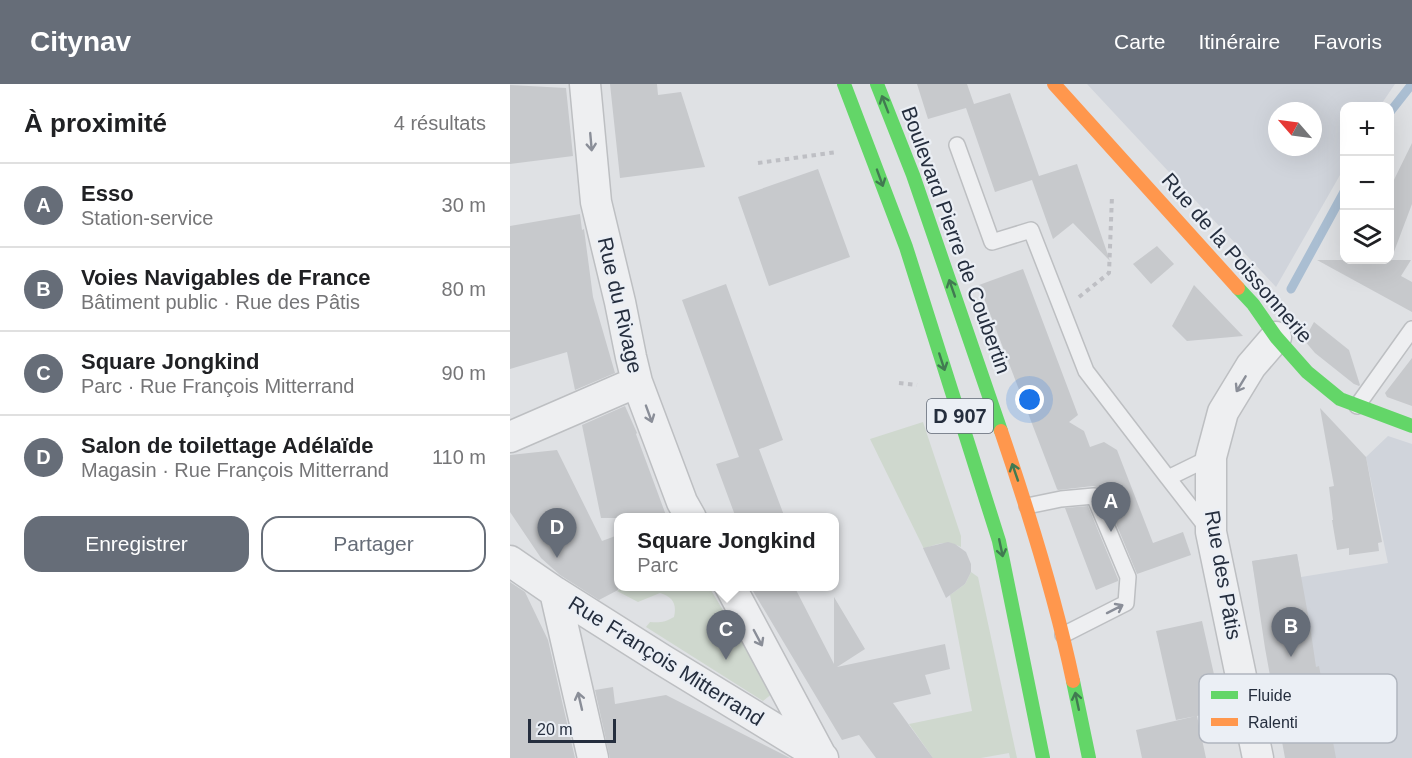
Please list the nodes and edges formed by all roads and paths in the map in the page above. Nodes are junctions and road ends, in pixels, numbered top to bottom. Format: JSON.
{"nodes":[{"id":1,"x":585,"y":84,"type":"edge"},
{"id":2,"x":844,"y":84,"type":"edge"},
{"id":3,"x":878,"y":84,"type":"edge"},
{"id":4,"x":1054,"y":84,"type":"edge"},
{"id":5,"x":957,"y":145,"type":"dead end"},
{"id":6,"x":869,"y":147,"type":"junction"},
{"id":7,"x":758,"y":163,"type":"dead end"},
{"id":8,"x":1113,"y":195,"type":"dead end"},
{"id":9,"x":1062,"y":310,"type":"junction"},
{"id":10,"x":1412,"y":329,"type":"edge"},
{"id":11,"x":1276,"y":337,"type":"junction"},
{"id":12,"x":637,"y":381,"type":"junction"},
{"id":13,"x":1357,"y":406,"type":"junction"},
{"id":14,"x":1412,"y":426,"type":"edge"},
{"id":15,"x":510,"y":437,"type":"edge"},
{"id":16,"x":1211,"y":457,"type":"junction"},
{"id":17,"x":1168,"y":478,"type":"junction"},
{"id":18,"x":1027,"y":506,"type":"junction"},
{"id":19,"x":688,"y":513,"type":"edge"},
{"id":20,"x":1211,"y":532,"type":"junction"},
{"id":21,"x":510,"y":561,"type":"edge"},
{"id":22,"x":733,"y":591,"type":"edge"},
{"id":23,"x":555,"y":592,"type":"junction"},
{"id":24,"x":1063,"y":635,"type":"junction"},
{"id":25,"x":1241,"y":674,"type":"edge"},
{"id":26,"x":1255,"y":743,"type":"edge"},
{"id":27,"x":593,"y":758,"type":"edge"},
{"id":28,"x":822,"y":758,"type":"edge"},
{"id":29,"x":1043,"y":758,"type":"edge"},
{"id":30,"x":1089,"y":758,"type":"edge"},
{"id":31,"x":1258,"y":758,"type":"edge"}],
"edges":[{"from":1,"to":12,"type":"street","name":"Rue du Rivage","one_way":true},
{"from":2,"to":6,"type":"main road","number":"D 907"},
{"from":18,"to":3,"type":"main road","name":"Boulevard Pierre de Coubertin","number":"D 907","one_way":true},
{"from":4,"to":11,"type":"main road","name":"Rue de la Poissonnerie"},
{"from":5,"to":9,"type":"lane"},
{"from":6,"to":7,"type":"path"},
{"from":6,"to":29,"type":"main road","number":"D 907","one_way":true},
{"from":8,"to":9,"type":"path"},
{"from":9,"to":17,"type":"lane"},
{"from":10,"to":13,"type":"lane"},
{"from":11,"to":13,"type":"main road","name":"Rue de la Poissonnerie"},
{"from":11,"to":16,"type":"street","name":"Rue des Pâtis","one_way":true},
{"from":12,"to":15,"type":"street"},
{"from":12,"to":19,"type":"street","name":"Rue du Rivage","one_way":true},
{"from":13,"to":14,"type":"main road","name":"Rue de la Poissonnerie"},
{"from":16,"to":17,"type":"lane"},
{"from":16,"to":20,"type":"street","name":"Rue des Pâtis"},
{"from":17,"to":20,"type":"lane"},
{"from":18,"to":24,"type":"main road","name":"Boulevard Pierre de Coubertin","number":"D 907"},
{"from":24,"to":18,"type":"lane","one_way":true},
{"from":20,"to":25,"type":"street","name":"Rue des Pâtis"},
{"from":21,"to":23,"type":"street","name":"Rue François Mitterrand"},
{"from":22,"to":28,"type":"street","one_way":true},
{"from":27,"to":23,"type":"street","one_way":true},
{"from":23,"to":28,"type":"street","name":"Rue François Mitterrand"},
{"from":30,"to":24,"type":"main road","name":"Boulevard Pierre de Coubertin","number":"D 907","one_way":true},
{"from":26,"to":31,"type":"street","name":"Rue des Pâtis"}]}
